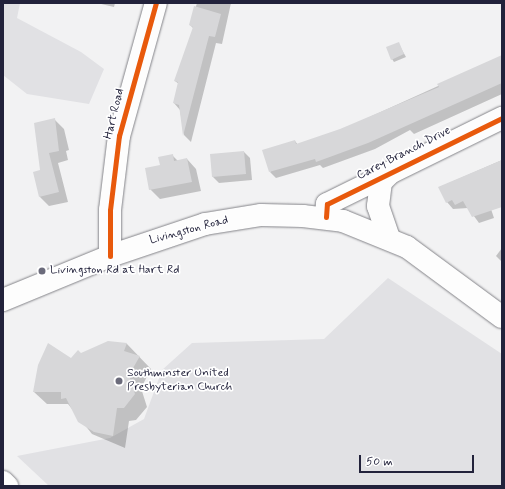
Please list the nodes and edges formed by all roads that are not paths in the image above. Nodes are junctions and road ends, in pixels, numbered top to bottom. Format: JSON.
{"nodes":[{"id":1,"x":156,"y":3,"type":"edge"},
{"id":2,"x":502,"y":118,"type":"edge"},
{"id":3,"x":391,"y":172,"type":"junction"},
{"id":4,"x":326,"y":217,"type":"junction"},
{"id":5,"x":389,"y":238,"type":"junction"},
{"id":6,"x":110,"y":256,"type":"junction"},
{"id":7,"x":3,"y":300,"type":"edge"},
{"id":8,"x":502,"y":317,"type":"edge"},
{"id":9,"x":3,"y":482,"type":"edge"},
{"id":10,"x":7,"y":486,"type":"edge"}],
"edges":[{"from":1,"to":6,"type":"main road","name":"Hart Road"},
{"from":2,"to":3,"type":"main road","name":"Carey Branch Drive"},
{"from":3,"to":4,"type":"main road","name":"Carey Branch Drive"},
{"from":3,"to":5,"type":"main road"},
{"from":4,"to":5,"type":"main road","name":"Livingston Road"},
{"from":4,"to":6,"type":"main road","name":"Livingston Road"},
{"from":5,"to":8,"type":"main road","name":"Livingston Road"},
{"from":6,"to":7,"type":"main road","name":"Livingston Road"},
{"from":9,"to":10,"type":"main road"}]}
